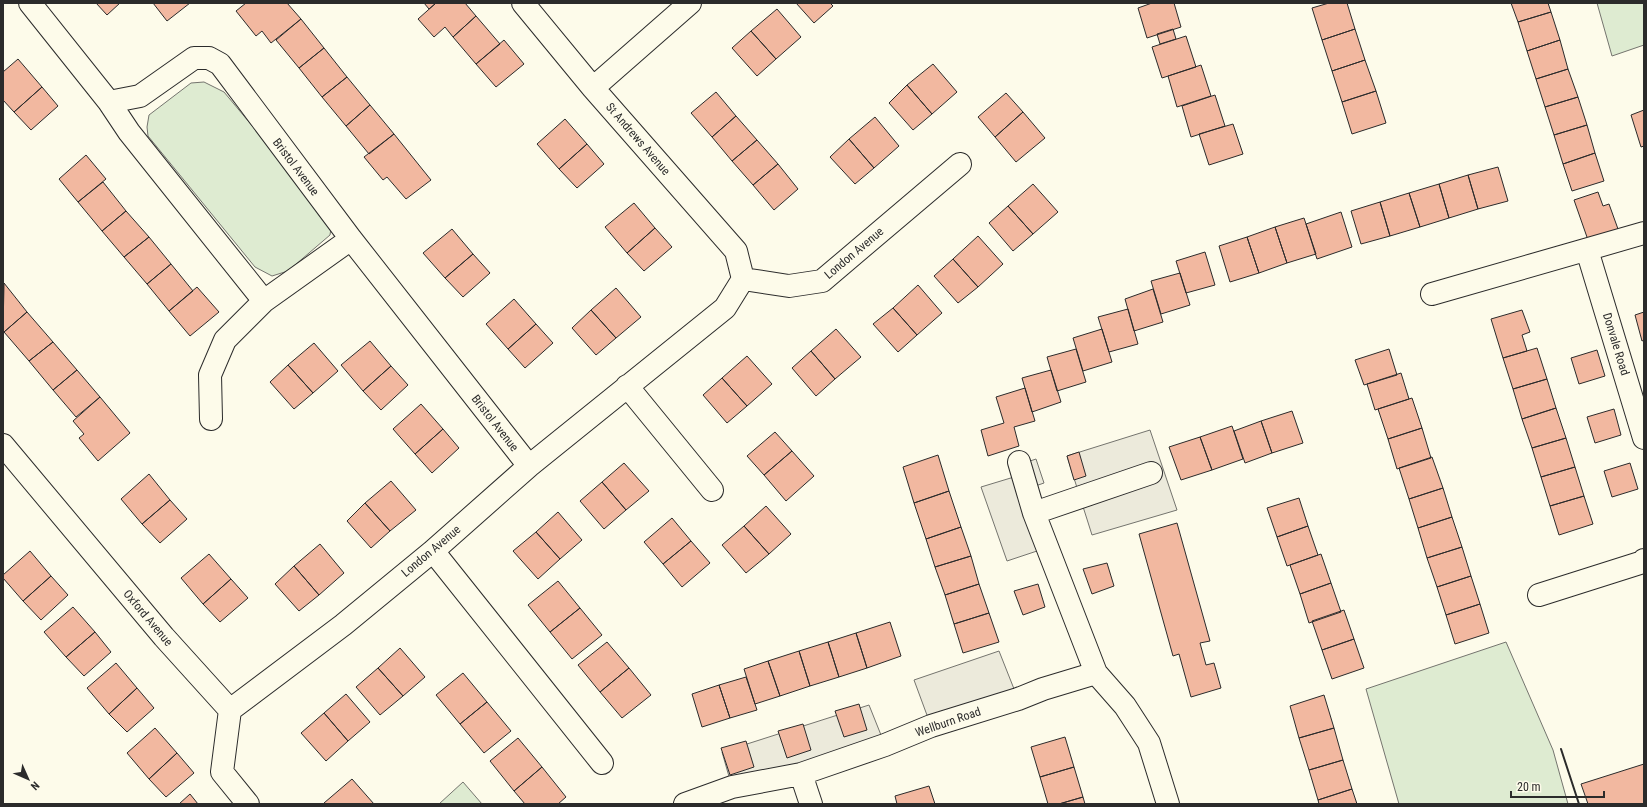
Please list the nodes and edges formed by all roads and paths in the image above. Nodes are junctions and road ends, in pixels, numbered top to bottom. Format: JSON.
{"nodes":[{"id":1,"x":30,"y":3,"type":"edge"},
{"id":2,"x":523,"y":3,"type":"edge"},
{"id":3,"x":690,"y":3,"type":"edge"},
{"id":4,"x":593,"y":88,"type":"junction"},
{"id":5,"x":109,"y":102,"type":"junction"},
{"id":6,"x":960,"y":164,"type":"dead end"},
{"id":7,"x":1644,"y":233,"type":"edge"},
{"id":8,"x":351,"y":239,"type":"junction"},
{"id":9,"x":1587,"y":250,"type":"junction"},
{"id":10,"x":743,"y":278,"type":"junction"},
{"id":11,"x":1432,"y":294,"type":"dead end"},
{"id":12,"x":264,"y":301,"type":"junction"},
{"id":13,"x":627,"y":386,"type":"junction"},
{"id":14,"x":211,"y":419,"type":"dead end"},
{"id":15,"x":1644,"y":438,"type":"edge"},
{"id":16,"x":3,"y":445,"type":"edge"},
{"id":17,"x":1019,"y":462,"type":"dead end"},
{"id":18,"x":529,"y":466,"type":"junction"},
{"id":19,"x":1152,"y":473,"type":"dead end"},
{"id":20,"x":712,"y":490,"type":"dead end"},
{"id":21,"x":1034,"y":513,"type":"junction"},
{"id":22,"x":433,"y":551,"type":"junction"},
{"id":23,"x":1644,"y":560,"type":"edge"},
{"id":24,"x":1539,"y":595,"type":"dead end"},
{"id":25,"x":1096,"y":673,"type":"junction"},
{"id":26,"x":230,"y":710,"type":"junction"},
{"id":27,"x":602,"y":763,"type":"dead end"},
{"id":28,"x":802,"y":774,"type":"junction"},
{"id":29,"x":248,"y":804,"type":"edge"},
{"id":30,"x":685,"y":804,"type":"edge"},
{"id":31,"x":811,"y":804,"type":"edge"},
{"id":32,"x":1168,"y":804,"type":"edge"}],
"edges":[{"from":1,"to":5,"type":"street"},
{"from":2,"to":4,"type":"street","name":"St Andrews Avenue"},
{"from":3,"to":4,"type":"street"},
{"from":4,"to":10,"type":"street","name":"St Andrews Avenue"},
{"from":5,"to":8,"type":"street","name":"Bristol Avenue"},
{"from":5,"to":12,"type":"street"},
{"from":6,"to":10,"type":"street","name":"London Avenue"},
{"from":7,"to":9,"type":"street"},
{"from":8,"to":12,"type":"street"},
{"from":8,"to":18,"type":"street","name":"Bristol Avenue"},
{"from":9,"to":11,"type":"street"},
{"from":9,"to":15,"type":"street","name":"Donvale Road"},
{"from":10,"to":13,"type":"street","name":"London Avenue"},
{"from":12,"to":14,"type":"street"},
{"from":13,"to":18,"type":"street","name":"London Avenue"},
{"from":13,"to":20,"type":"street"},
{"from":16,"to":26,"type":"street","name":"Oxford Avenue"},
{"from":17,"to":21,"type":"street"},
{"from":18,"to":22,"type":"street","name":"London Avenue"},
{"from":19,"to":21,"type":"street"},
{"from":21,"to":25,"type":"street"},
{"from":22,"to":26,"type":"street","name":"London Avenue"},
{"from":22,"to":27,"type":"street"},
{"from":23,"to":24,"type":"street"},
{"from":25,"to":28,"type":"street","name":"Wellburn Road"},
{"from":25,"to":32,"type":"street"},
{"from":26,"to":29,"type":"street"},
{"from":28,"to":30,"type":"street","name":"Wellburn Road"},
{"from":28,"to":31,"type":"street"}]}
